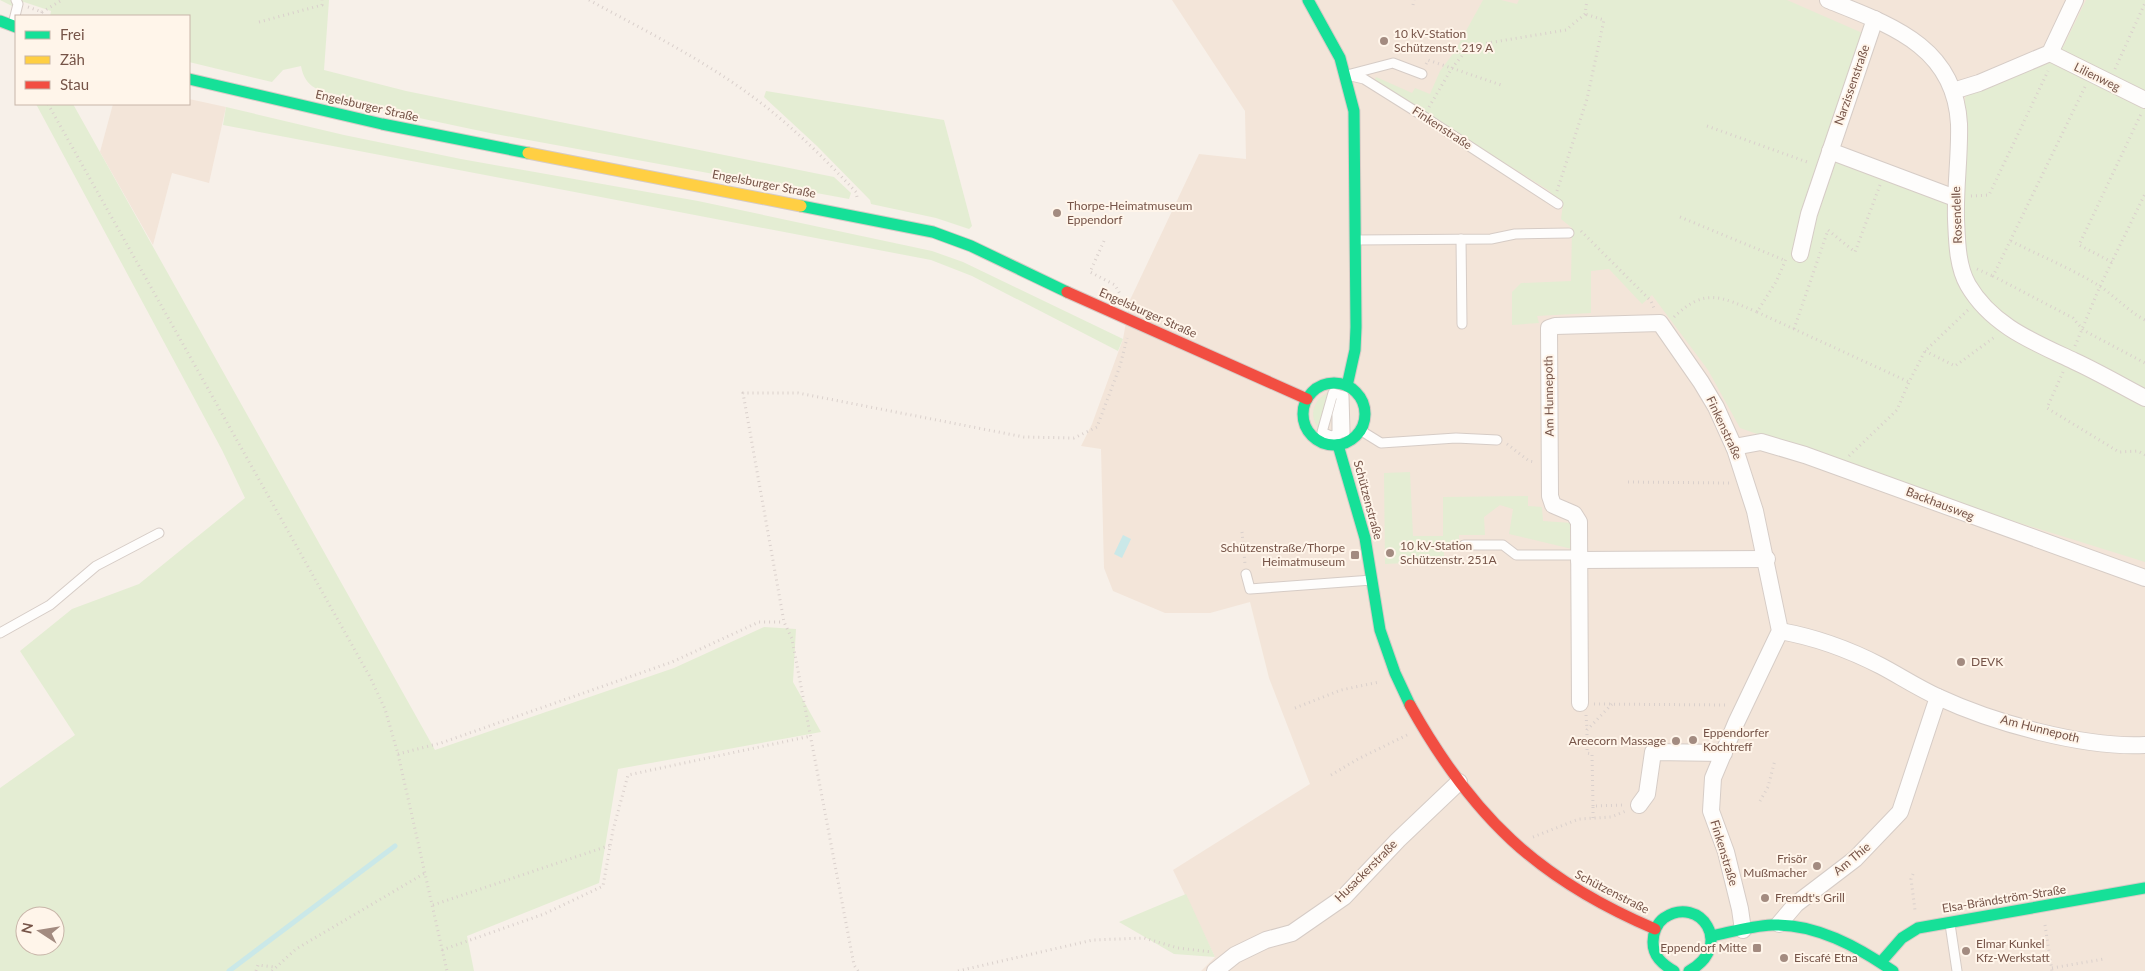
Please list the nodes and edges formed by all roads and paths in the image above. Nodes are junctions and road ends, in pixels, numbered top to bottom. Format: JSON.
{"nodes":[{"id":1,"x":62,"y":0,"type":"edge"},
{"id":2,"x":322,"y":0,"type":"edge"},
{"id":3,"x":589,"y":0,"type":"edge"},
{"id":4,"x":1309,"y":0,"type":"edge"},
{"id":5,"x":1414,"y":0,"type":"edge"},
{"id":6,"x":1587,"y":0,"type":"edge"},
{"id":7,"x":1828,"y":0,"type":"edge"},
{"id":8,"x":2075,"y":0,"type":"edge"},
{"id":9,"x":17,"y":2,"type":"edge"},
{"id":10,"x":2145,"y":3,"type":"edge"},
{"id":11,"x":1413,"y":5,"type":"dead end"},
{"id":12,"x":41,"y":14,"type":"edge"},
{"id":13,"x":1585,"y":14,"type":"junction"},
{"id":14,"x":15,"y":15,"type":"edge"},
{"id":15,"x":1875,"y":19,"type":"junction"},
{"id":16,"x":0,"y":22,"type":"edge"},
{"id":17,"x":259,"y":22,"type":"dead end"},
{"id":18,"x":14,"y":26,"type":"edge"},
{"id":19,"x":2050,"y":52,"type":"junction"},
{"id":20,"x":1452,"y":68,"type":"junction"},
{"id":21,"x":1422,"y":74,"type":"joint"},
{"id":22,"x":1347,"y":75,"type":"junction"},
{"id":23,"x":2091,"y":75,"type":"junction"},
{"id":24,"x":190,"y":79,"type":"edge"},
{"id":25,"x":2109,"y":83,"type":"junction"},
{"id":26,"x":1504,"y":86,"type":"dead end"},
{"id":27,"x":1953,"y":91,"type":"junction"},
{"id":28,"x":2145,"y":100,"type":"edge"},
{"id":29,"x":49,"y":105,"type":"edge"},
{"id":30,"x":2145,"y":106,"type":"edge"},
{"id":31,"x":1423,"y":116,"type":"junction"},
{"id":32,"x":1707,"y":126,"type":"dead end"},
{"id":33,"x":1830,"y":151,"type":"junction"},
{"id":34,"x":1824,"y":168,"type":"junction"},
{"id":35,"x":1885,"y":173,"type":"junction"},
{"id":36,"x":2145,"y":194,"type":"edge"},
{"id":37,"x":1955,"y":198,"type":"junction"},
{"id":38,"x":1556,"y":203,"type":"joint"},
{"id":39,"x":860,"y":217,"type":"junction"},
{"id":40,"x":1680,"y":218,"type":"dead end"},
{"id":41,"x":1577,"y":226,"type":"dead end"},
{"id":42,"x":1569,"y":233,"type":"dead end"},
{"id":43,"x":1461,"y":239,"type":"junction"},
{"id":44,"x":1355,"y":240,"type":"junction"},
{"id":45,"x":2011,"y":241,"type":"junction"},
{"id":46,"x":1104,"y":242,"type":"dead end"},
{"id":47,"x":1800,"y":254,"type":"joint"},
{"id":48,"x":1784,"y":260,"type":"junction"},
{"id":49,"x":2112,"y":262,"type":"junction"},
{"id":50,"x":2100,"y":286,"type":"junction"},
{"id":51,"x":1121,"y":295,"type":"dead end"},
{"id":52,"x":1979,"y":300,"type":"junction"},
{"id":53,"x":1757,"y":312,"type":"junction"},
{"id":54,"x":2145,"y":320,"type":"edge"},
{"id":55,"x":1131,"y":321,"type":"junction"},
{"id":56,"x":1660,"y":323,"type":"junction"},
{"id":57,"x":1462,"y":324,"type":"dead end"},
{"id":58,"x":2008,"y":328,"type":"junction"},
{"id":59,"x":1794,"y":329,"type":"junction"},
{"id":60,"x":2083,"y":330,"type":"junction"},
{"id":61,"x":1925,"y":351,"type":"junction"},
{"id":62,"x":2069,"y":359,"type":"junction"},
{"id":63,"x":2145,"y":363,"type":"edge"},
{"id":64,"x":1908,"y":382,"type":"junction"},
{"id":65,"x":1345,"y":390,"type":"junction"},
{"id":66,"x":2145,"y":398,"type":"edge"},
{"id":67,"x":1307,"y":399,"type":"junction"},
{"id":68,"x":1360,"y":430,"type":"junction"},
{"id":69,"x":1337,"y":440,"type":"junction"},
{"id":70,"x":1498,"y":440,"type":"joint"},
{"id":71,"x":1734,"y":447,"type":"junction"},
{"id":72,"x":2145,"y":455,"type":"edge"},
{"id":73,"x":1550,"y":462,"type":"junction"},
{"id":74,"x":1838,"y":466,"type":"junction"},
{"id":75,"x":1628,"y":482,"type":"dead end"},
{"id":76,"x":1747,"y":483,"type":"junction"},
{"id":77,"x":1242,"y":532,"type":"dead end"},
{"id":78,"x":159,"y":533,"type":"dead end"},
{"id":79,"x":1464,"y":545,"type":"dead end"},
{"id":80,"x":1579,"y":558,"type":"junction"},
{"id":81,"x":1767,"y":559,"type":"junction"},
{"id":82,"x":1246,"y":574,"type":"joint"},
{"id":83,"x":2145,"y":578,"type":"edge"},
{"id":84,"x":1372,"y":580,"type":"junction"},
{"id":85,"x":784,"y":622,"type":"junction"},
{"id":86,"x":1780,"y":631,"type":"junction"},
{"id":87,"x":0,"y":633,"type":"edge"},
{"id":88,"x":1396,"y":676,"type":"junction"},
{"id":89,"x":1938,"y":697,"type":"junction"},
{"id":90,"x":1580,"y":703,"type":"joint"},
{"id":91,"x":1613,"y":703,"type":"junction"},
{"id":92,"x":1745,"y":705,"type":"junction"},
{"id":93,"x":1295,"y":708,"type":"dead end"},
{"id":94,"x":1423,"y":727,"type":"junction"},
{"id":95,"x":811,"y":736,"type":"junction"},
{"id":96,"x":2145,"y":745,"type":"edge"},
{"id":97,"x":1724,"y":753,"type":"junction"},
{"id":98,"x":398,"y":754,"type":"junction"},
{"id":99,"x":1775,"y":760,"type":"dead end"},
{"id":100,"x":1331,"y":775,"type":"dead end"},
{"id":101,"x":1459,"y":782,"type":"junction"},
{"id":102,"x":1760,"y":801,"type":"dead end"},
{"id":103,"x":1639,"y":805,"type":"junction"},
{"id":104,"x":1593,"y":806,"type":"junction"},
{"id":105,"x":1593,"y":818,"type":"junction"},
{"id":106,"x":611,"y":844,"type":"junction"},
{"id":107,"x":1517,"y":846,"type":"junction"},
{"id":108,"x":425,"y":873,"type":"junction"},
{"id":109,"x":1913,"y":874,"type":"dead end"},
{"id":110,"x":2145,"y":888,"type":"edge"},
{"id":111,"x":432,"y":906,"type":"junction"},
{"id":112,"x":2042,"y":908,"type":"junction"},
{"id":113,"x":1950,"y":922,"type":"junction"},
{"id":114,"x":1779,"y":924,"type":"junction"},
{"id":115,"x":1918,"y":928,"type":"junction"},
{"id":116,"x":1655,"y":929,"type":"junction"},
{"id":117,"x":1742,"y":930,"type":"junction"},
{"id":118,"x":1711,"y":936,"type":"junction"},
{"id":119,"x":442,"y":950,"type":"junction"},
{"id":120,"x":1235,"y":955,"type":"junction"},
{"id":121,"x":2104,"y":959,"type":"dead end"},
{"id":122,"x":1881,"y":962,"type":"junction"},
{"id":123,"x":273,"y":969,"type":"edge"},
{"id":124,"x":2052,"y":969,"type":"edge"},
{"id":125,"x":256,"y":971,"type":"edge"},
{"id":126,"x":447,"y":971,"type":"edge"},
{"id":127,"x":858,"y":971,"type":"edge"},
{"id":128,"x":958,"y":971,"type":"edge"},
{"id":129,"x":1215,"y":971,"type":"edge"},
{"id":130,"x":1674,"y":971,"type":"edge"},
{"id":131,"x":1689,"y":971,"type":"edge"},
{"id":132,"x":1893,"y":971,"type":"edge"},
{"id":133,"x":1957,"y":971,"type":"edge"}],
"edges":[{"from":1,"to":12,"type":"path"},
{"from":2,"to":17,"type":"path"},
{"from":3,"to":39,"type":"path"},
{"from":4,"to":22,"type":"street","name":"Schützenstraße"},
{"from":5,"to":11,"type":"path"},
{"from":6,"to":13,"type":"path"},
{"from":7,"to":15,"type":"street","name":"Rosendelle"},
{"from":8,"to":19,"type":"street"},
{"from":9,"to":12,"type":"path"},
{"from":9,"to":14,"type":"lane"},
{"from":10,"to":25,"type":"path"},
{"from":13,"to":20,"type":"path"},
{"from":13,"to":38,"type":"path"},
{"from":15,"to":27,"type":"street","name":"Rosendelle"},
{"from":15,"to":33,"type":"street","name":"Narzissenstraße"},
{"from":16,"to":18,"type":"street"},
{"from":19,"to":23,"type":"street","name":"Lilienweg"},
{"from":19,"to":27,"type":"street"},
{"from":19,"to":37,"type":"path"},
{"from":20,"to":21,"type":"path"},
{"from":20,"to":26,"type":"path"},
{"from":20,"to":31,"type":"path"},
{"from":21,"to":22,"type":"lane"},
{"from":22,"to":31,"type":"lane","name":"Finkenstraße"},
{"from":22,"to":44,"type":"street","name":"Schützenstraße"},
{"from":23,"to":25,"type":"street","name":"Lilienweg"},
{"from":23,"to":45,"type":"path"},
{"from":24,"to":39,"type":"street","name":"Engelsburger Straße"},
{"from":25,"to":28,"type":"street","name":"Lilienweg"},
{"from":27,"to":37,"type":"street","name":"Rosendelle"},
{"from":29,"to":98,"type":"path"},
{"from":30,"to":49,"type":"path"},
{"from":31,"to":38,"type":"lane","name":"Finkenstraße"},
{"from":32,"to":34,"type":"path"},
{"from":33,"to":34,"type":"street","name":"Narzissenstraße"},
{"from":33,"to":35,"type":"street"},
{"from":34,"to":47,"type":"street","name":"Narzissenstraße"},
{"from":35,"to":37,"type":"street"},
{"from":35,"to":59,"type":"path"},
{"from":36,"to":49,"type":"path"},
{"from":37,"to":52,"type":"street","name":"Rosendelle"},
{"from":39,"to":55,"type":"street","name":"Engelsburger Straße"},
{"from":40,"to":48,"type":"path"},
{"from":41,"to":56,"type":"path"},
{"from":42,"to":43,"type":"lane"},
{"from":43,"to":44,"type":"lane"},
{"from":43,"to":57,"type":"lane"},
{"from":44,"to":65,"type":"street","name":"Schützenstraße"},
{"from":45,"to":50,"type":"path"},
{"from":45,"to":60,"type":"path"},
{"from":46,"to":51,"type":"path"},
{"from":47,"to":48,"type":"path"},
{"from":48,"to":53,"type":"path"},
{"from":49,"to":50,"type":"path"},
{"from":50,"to":54,"type":"path"},
{"from":50,"to":60,"type":"path"},
{"from":52,"to":58,"type":"street","name":"Rosendelle"},
{"from":52,"to":61,"type":"path"},
{"from":53,"to":56,"type":"path"},
{"from":53,"to":59,"type":"path"},
{"from":55,"to":67,"type":"street","name":"Engelsburger Straße"},
{"from":55,"to":85,"type":"path"},
{"from":56,"to":71,"type":"street","name":"Finkenstraße"},
{"from":56,"to":73,"type":"street","name":"Am Hunnepoth"},
{"from":58,"to":61,"type":"path"},
{"from":58,"to":62,"type":"street","name":"Rosendelle"},
{"from":59,"to":64,"type":"path"},
{"from":60,"to":62,"type":"path"},
{"from":60,"to":63,"type":"path"},
{"from":61,"to":64,"type":"path"},
{"from":62,"to":66,"type":"street","name":"Rosendelle"},
{"from":62,"to":72,"type":"path"},
{"from":64,"to":74,"type":"path"},
{"from":65,"to":67,"type":"street"},
{"from":65,"to":68,"type":"street"},
{"from":65,"to":69,"type":"lane","name":"Schützenstraße"},
{"from":65,"to":69,"type":"lane"},
{"from":67,"to":69,"type":"street"},
{"from":68,"to":69,"type":"street"},
{"from":68,"to":70,"type":"lane"},
{"from":69,"to":84,"type":"street","name":"Schützenstraße"},
{"from":70,"to":73,"type":"path"},
{"from":71,"to":74,"type":"street","name":"Backhausweg"},
{"from":71,"to":76,"type":"street","name":"Finkenstraße"},
{"from":73,"to":80,"type":"street","name":"Am Hunnepoth"},
{"from":74,"to":83,"type":"street","name":"Backhausweg"},
{"from":75,"to":76,"type":"path"},
{"from":76,"to":81,"type":"street","name":"Finkenstraße"},
{"from":77,"to":82,"type":"path"},
{"from":78,"to":87,"type":"lane"},
{"from":79,"to":80,"type":"lane"},
{"from":80,"to":81,"type":"street"},
{"from":80,"to":90,"type":"street","name":"Am Hunnepoth"},
{"from":81,"to":86,"type":"street","name":"Finkenstraße"},
{"from":82,"to":84,"type":"lane"},
{"from":84,"to":88,"type":"street","name":"Schützenstraße"},
{"from":85,"to":95,"type":"path"},
{"from":85,"to":98,"type":"path"},
{"from":86,"to":89,"type":"street","name":"Am Hunnepoth"},
{"from":86,"to":92,"type":"street","name":"Finkenstraße"},
{"from":88,"to":93,"type":"path"},
{"from":88,"to":94,"type":"street","name":"Schützenstraße"},
{"from":89,"to":96,"type":"street","name":"Am Hunnepoth"},
{"from":89,"to":114,"type":"street","name":"Am Thie"},
{"from":90,"to":91,"type":"path"},
{"from":91,"to":92,"type":"path"},
{"from":91,"to":104,"type":"path"},
{"from":92,"to":97,"type":"street","name":"Finkenstraße"},
{"from":94,"to":100,"type":"path"},
{"from":94,"to":101,"type":"street","name":"Schützenstraße"},
{"from":95,"to":106,"type":"path"},
{"from":95,"to":127,"type":"path"},
{"from":97,"to":103,"type":"street"},
{"from":97,"to":117,"type":"street","name":"Finkenstraße"},
{"from":98,"to":108,"type":"path"},
{"from":99,"to":102,"type":"path"},
{"from":101,"to":107,"type":"street","name":"Schützenstraße"},
{"from":101,"to":120,"type":"street","name":"Husackerstraße"},
{"from":103,"to":104,"type":"path"},
{"from":103,"to":105,"type":"path"},
{"from":104,"to":105,"type":"path"},
{"from":105,"to":107,"type":"path"},
{"from":106,"to":111,"type":"path"},
{"from":106,"to":119,"type":"path"},
{"from":107,"to":116,"type":"street","name":"Schützenstraße"},
{"from":108,"to":111,"type":"path"},
{"from":108,"to":123,"type":"path"},
{"from":109,"to":115,"type":"path"},
{"from":110,"to":112,"type":"street","name":"Elsa-Brändström-Straße"},
{"from":111,"to":119,"type":"path"},
{"from":112,"to":113,"type":"street","name":"Elsa-Brändström-Straße"},
{"from":112,"to":124,"type":"path"},
{"from":113,"to":115,"type":"street","name":"Elsa-Brändström-Straße"},
{"from":113,"to":133,"type":"lane"},
{"from":114,"to":117,"type":"street"},
{"from":114,"to":122,"type":"street"},
{"from":115,"to":122,"type":"street","name":"Elsa-Brändström-Straße"},
{"from":116,"to":118,"type":"street"},
{"from":116,"to":130,"type":"street"},
{"from":117,"to":118,"type":"street"},
{"from":118,"to":131,"type":"street"},
{"from":119,"to":126,"type":"path"},
{"from":120,"to":128,"type":"path"},
{"from":120,"to":129,"type":"street","name":"Husackerstraße"},
{"from":121,"to":124,"type":"path"},
{"from":122,"to":132,"type":"street"},
{"from":123,"to":125,"type":"path"}]}
